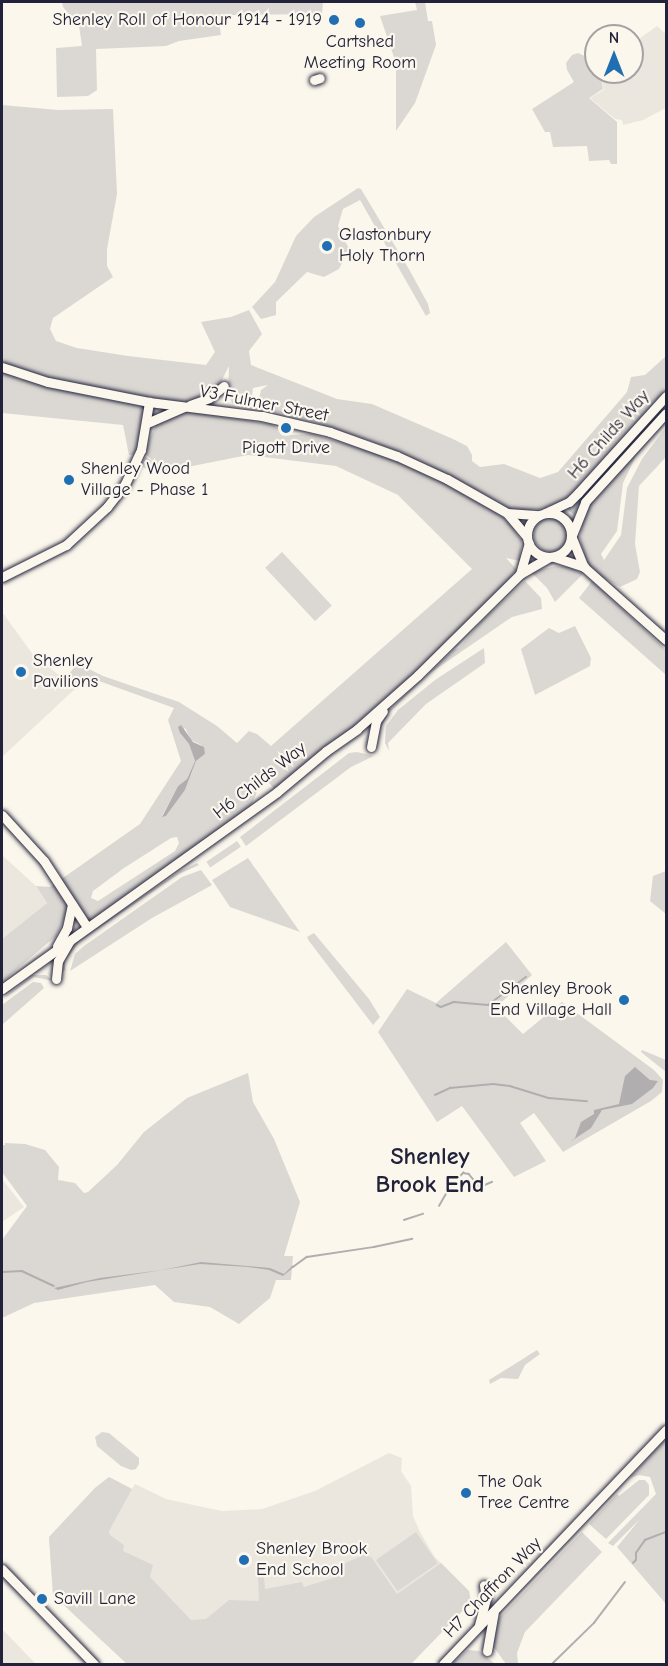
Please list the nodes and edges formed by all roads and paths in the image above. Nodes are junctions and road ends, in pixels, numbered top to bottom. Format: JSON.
{"nodes":[{"id":1,"x":2,"y":367,"type":"edge"},
{"id":2,"x":224,"y":386,"type":"dead end"},
{"id":3,"x":666,"y":396,"type":"edge"},
{"id":4,"x":149,"y":402,"type":"junction"},
{"id":5,"x":187,"y":406,"type":"junction"},
{"id":6,"x":666,"y":412,"type":"edge"},
{"id":7,"x":147,"y":423,"type":"junction"},
{"id":8,"x":507,"y":513,"type":"junction"},
{"id":9,"x":542,"y":514,"type":"junction"},
{"id":10,"x":572,"y":536,"type":"junction"},
{"id":11,"x":528,"y":540,"type":"junction"},
{"id":12,"x":552,"y":557,"type":"junction"},
{"id":13,"x":584,"y":567,"type":"junction"},
{"id":14,"x":520,"y":574,"type":"junction"},
{"id":15,"x":2,"y":577,"type":"edge"},
{"id":16,"x":666,"y":640,"type":"edge"},
{"id":17,"x":389,"y":701,"type":"junction"},
{"id":18,"x":371,"y":747,"type":"dead end"},
{"id":19,"x":2,"y":816,"type":"edge"},
{"id":20,"x":72,"y":905,"type":"junction"},
{"id":21,"x":87,"y":927,"type":"junction"},
{"id":22,"x":71,"y":938,"type":"junction"},
{"id":23,"x":56,"y":948,"type":"junction"},
{"id":24,"x":56,"y":979,"type":"dead end"},
{"id":25,"x":2,"y":989,"type":"edge"},
{"id":26,"x":666,"y":1430,"type":"edge"},
{"id":27,"x":2,"y":1569,"type":"edge"},
{"id":28,"x":483,"y":1585,"type":"dead end"},
{"id":29,"x":495,"y":1611,"type":"junction"},
{"id":30,"x":478,"y":1627,"type":"junction"},
{"id":31,"x":486,"y":1651,"type":"dead end"},
{"id":32,"x":94,"y":1665,"type":"edge"},
{"id":33,"x":443,"y":1665,"type":"edge"}],
"edges":[{"from":1,"to":4,"type":"street","name":"V3 Fulmer Street"},
{"from":2,"to":5,"type":"street"},
{"from":3,"to":9,"type":"street","name":"H6 Childs Way"},
{"from":4,"to":5,"type":"street","name":"V3 Fulmer Street"},
{"from":4,"to":7,"type":"street"},
{"from":5,"to":7,"type":"street"},
{"from":5,"to":8,"type":"street","name":"V3 Fulmer Street"},
{"from":6,"to":10,"type":"street","name":"H6 Childs Way"},
{"from":7,"to":15,"type":"street"},
{"from":8,"to":9,"type":"street","name":"V3 Fulmer Street"},
{"from":8,"to":11,"type":"street","name":"V3 Fulmer Street"},
{"from":9,"to":10,"type":"street"},
{"from":9,"to":11,"type":"street"},
{"from":10,"to":12,"type":"street"},
{"from":10,"to":13,"type":"street"},
{"from":11,"to":12,"type":"street"},
{"from":11,"to":14,"type":"street","name":"H6 Childs Way"},
{"from":12,"to":13,"type":"street"},
{"from":12,"to":14,"type":"street","name":"H6 Childs Way"},
{"from":13,"to":16,"type":"street"},
{"from":14,"to":17,"type":"street","name":"H6 Childs Way"},
{"from":17,"to":18,"type":"street"},
{"from":17,"to":21,"type":"street","name":"H6 Childs Way"},
{"from":19,"to":20,"type":"street"},
{"from":20,"to":21,"type":"street"},
{"from":20,"to":23,"type":"street"},
{"from":21,"to":22,"type":"street","name":"H6 Childs Way"},
{"from":22,"to":23,"type":"street","name":"H6 Childs Way"},
{"from":22,"to":24,"type":"street"},
{"from":23,"to":25,"type":"street","name":"H6 Childs Way"},
{"from":26,"to":29,"type":"street","name":"H7 Chaffron Way"},
{"from":27,"to":32,"type":"street"},
{"from":28,"to":30,"type":"street"},
{"from":29,"to":30,"type":"street","name":"H7 Chaffron Way"},
{"from":29,"to":31,"type":"street"},
{"from":30,"to":33,"type":"street","name":"H7 Chaffron Way"}]}
